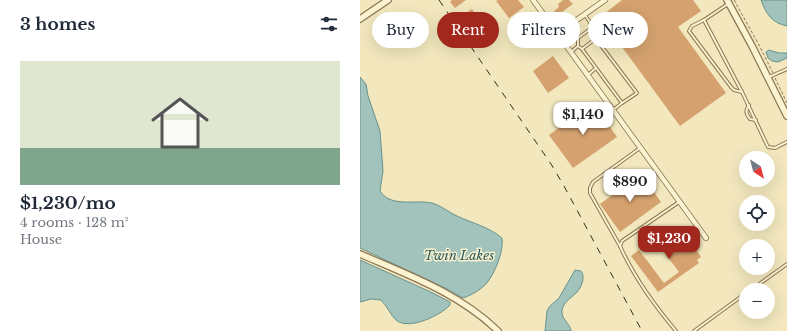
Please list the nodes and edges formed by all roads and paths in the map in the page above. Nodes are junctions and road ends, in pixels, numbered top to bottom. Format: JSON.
{"nodes":[{"id":1,"x":388,"y":0,"type":"edge"},
{"id":2,"x":533,"y":0,"type":"edge"},
{"id":3,"x":605,"y":0,"type":"edge"},
{"id":4,"x":730,"y":1,"type":"edge"},
{"id":5,"x":541,"y":12,"type":"edge"},
{"id":6,"x":585,"y":15,"type":"junction"},
{"id":7,"x":580,"y":18,"type":"edge"},
{"id":8,"x":360,"y":19,"type":"edge"},
{"id":9,"x":588,"y":20,"type":"edge"},
{"id":10,"x":704,"y":20,"type":"junction"},
{"id":11,"x":588,"y":45,"type":"edge"},
{"id":12,"x":567,"y":48,"type":"edge"},
{"id":13,"x":576,"y":48,"type":"edge"},
{"id":14,"x":603,"y":48,"type":"edge"},
{"id":15,"x":582,"y":49,"type":"joint"},
{"id":16,"x":571,"y":53,"type":"junction"},
{"id":17,"x":596,"y":68,"type":"junction"},
{"id":18,"x":787,"y":69,"type":"edge"},
{"id":19,"x":587,"y":75,"type":"junction"},
{"id":20,"x":768,"y":77,"type":"junction"},
{"id":21,"x":742,"y":92,"type":"junction"},
{"id":22,"x":622,"y":103,"type":"junction"},
{"id":23,"x":785,"y":103,"type":"edge"},
{"id":24,"x":749,"y":106,"type":"junction"},
{"id":25,"x":613,"y":110,"type":"junction"},
{"id":26,"x":787,"y":116,"type":"edge"},
{"id":27,"x":756,"y":120,"type":"junction"},
{"id":28,"x":787,"y":142,"type":"edge"},
{"id":29,"x":640,"y":148,"type":"junction"},
{"id":30,"x":679,"y":202,"type":"junction"},
{"id":31,"x":706,"y":238,"type":"dead end"},
{"id":32,"x":620,"y":246,"type":"junction"},
{"id":33,"x":360,"y":254,"type":"edge"},
{"id":34,"x":787,"y":264,"type":"edge"},
{"id":35,"x":761,"y":283,"type":"edge"},
{"id":36,"x":739,"y":298,"type":"edge"},
{"id":37,"x":498,"y":331,"type":"edge"},
{"id":38,"x":676,"y":331,"type":"edge"},
{"id":39,"x":694,"y":331,"type":"edge"}],
"edges":[{"from":1,"to":8,"type":"street"},
{"from":2,"to":5,"type":"street"},
{"from":3,"to":6,"type":"street"},
{"from":4,"to":10,"type":"lane"},
{"from":4,"to":20,"type":"street"},
{"from":4,"to":23,"type":"path"},
{"from":6,"to":7,"type":"street"},
{"from":6,"to":9,"type":"lane"},
{"from":10,"to":21,"type":"lane"},
{"from":10,"to":21,"type":"lane"},
{"from":11,"to":15,"type":"lane"},
{"from":12,"to":16,"type":"street"},
{"from":13,"to":16,"type":"lane"},
{"from":14,"to":22,"type":"lane"},
{"from":15,"to":17,"type":"lane"},
{"from":16,"to":19,"type":"street"},
{"from":17,"to":19,"type":"lane"},
{"from":17,"to":22,"type":"lane"},
{"from":18,"to":20,"type":"lane"},
{"from":19,"to":25,"type":"street"},
{"from":20,"to":23,"type":"street"},
{"from":21,"to":24,"type":"lane"},
{"from":22,"to":25,"type":"lane"},
{"from":23,"to":26,"type":"street"},
{"from":24,"to":27,"type":"lane"},
{"from":24,"to":27,"type":"lane"},
{"from":25,"to":29,"type":"street"},
{"from":27,"to":28,"type":"lane"},
{"from":29,"to":30,"type":"street"},
{"from":29,"to":32,"type":"lane"},
{"from":30,"to":31,"type":"street"},
{"from":30,"to":32,"type":"lane"},
{"from":32,"to":38,"type":"lane"},
{"from":33,"to":37,"type":"street"},
{"from":34,"to":35,"type":"lane"},
{"from":36,"to":39,"type":"lane"}]}
